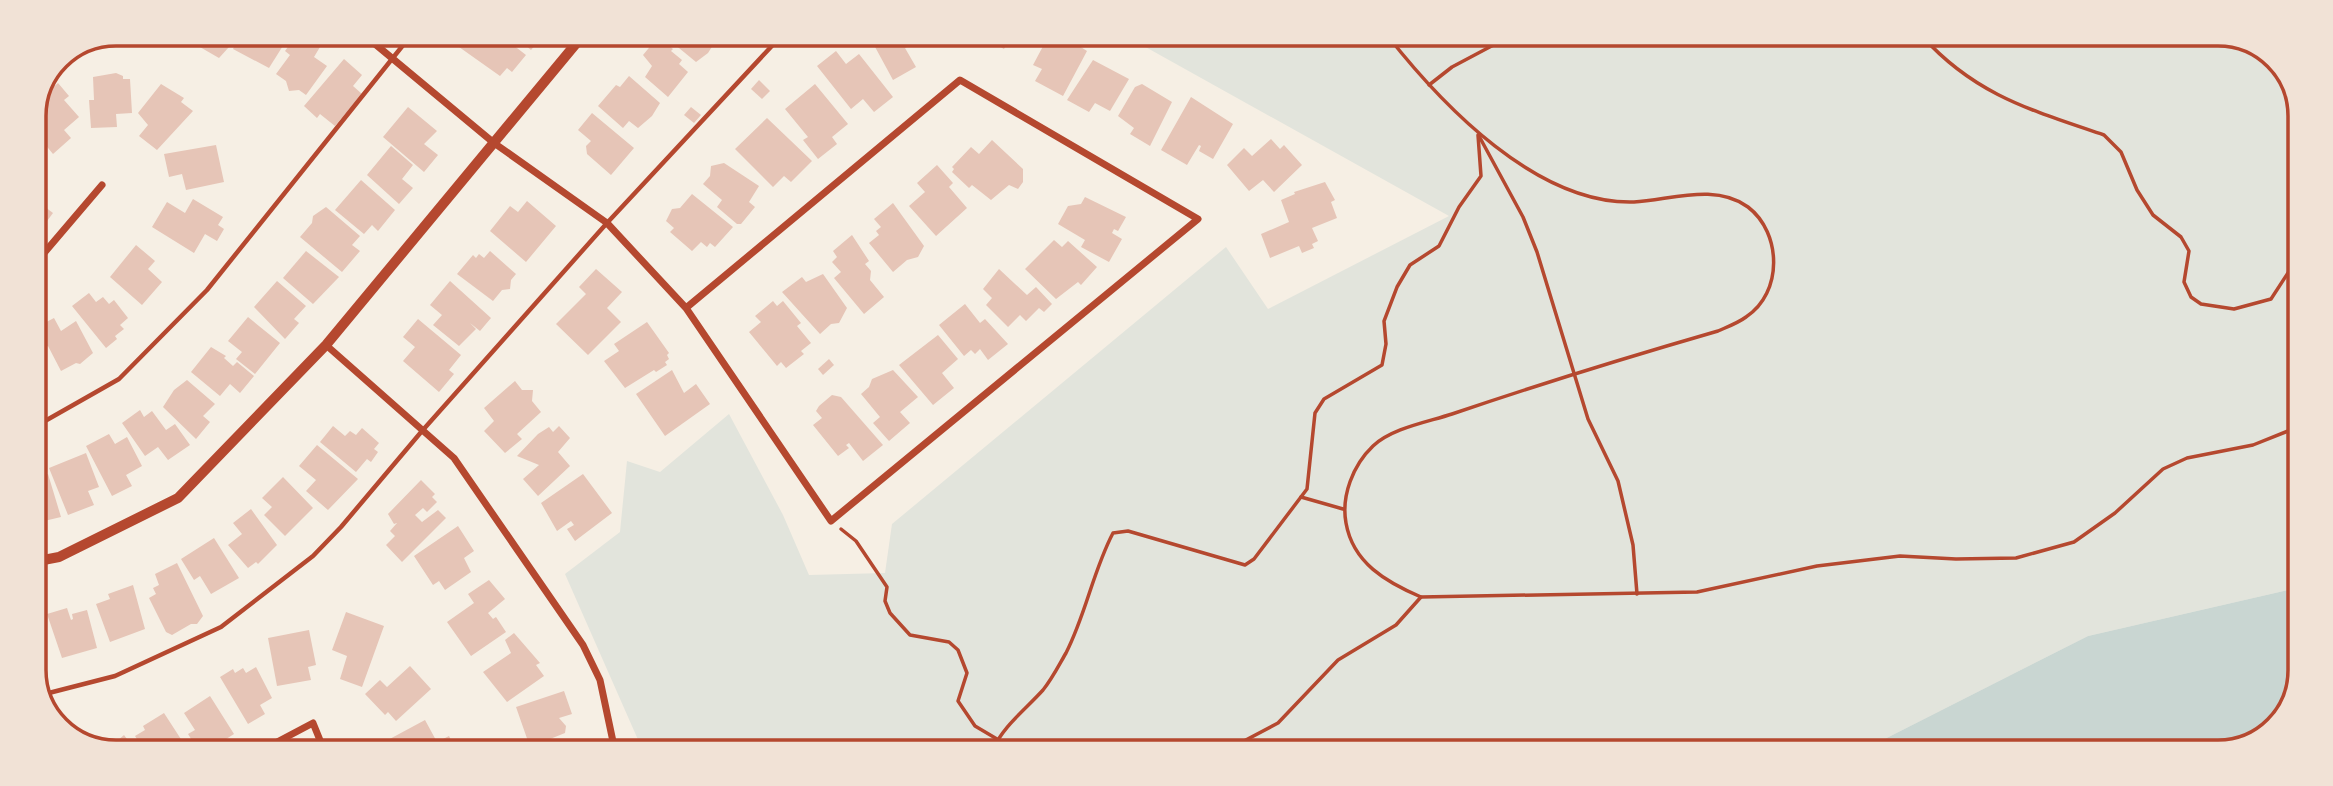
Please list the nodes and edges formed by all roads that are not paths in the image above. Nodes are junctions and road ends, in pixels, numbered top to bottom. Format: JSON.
{"nodes":[{"id":1,"x":378,"y":46,"type":"edge"},
{"id":2,"x":402,"y":46,"type":"edge"},
{"id":3,"x":574,"y":46,"type":"edge"},
{"id":4,"x":772,"y":46,"type":"edge"},
{"id":5,"x":392,"y":58,"type":"junction"},
{"id":6,"x":494,"y":143,"type":"junction"},
{"id":7,"x":103,"y":184,"type":"dead end"},
{"id":8,"x":607,"y":223,"type":"junction"},
{"id":9,"x":46,"y":251,"type":"edge"},
{"id":10,"x":686,"y":308,"type":"junction"},
{"id":11,"x":327,"y":345,"type":"junction"},
{"id":12,"x":46,"y":420,"type":"edge"},
{"id":13,"x":422,"y":431,"type":"junction"},
{"id":14,"x":46,"y":560,"type":"edge"},
{"id":15,"x":49,"y":693,"type":"edge"},
{"id":16,"x":281,"y":740,"type":"edge"},
{"id":17,"x":320,"y":740,"type":"edge"},
{"id":18,"x":613,"y":740,"type":"edge"}],
"edges":[{"from":1,"to":5,"type":"street"},
{"from":2,"to":5,"type":"lane"},
{"from":3,"to":6,"type":"street"},
{"from":4,"to":8,"type":"lane"},
{"from":5,"to":6,"type":"street"},
{"from":5,"to":12,"type":"lane"},
{"from":6,"to":8,"type":"street"},
{"from":6,"to":11,"type":"street"},
{"from":7,"to":9,"type":"street"},
{"from":8,"to":10,"type":"street"},
{"from":8,"to":13,"type":"lane"},
{"from":10,"to":10,"type":"street"},
{"from":11,"to":13,"type":"street"},
{"from":11,"to":14,"type":"street"},
{"from":13,"to":15,"type":"lane"},
{"from":13,"to":18,"type":"street"},
{"from":16,"to":17,"type":"street"}]}
